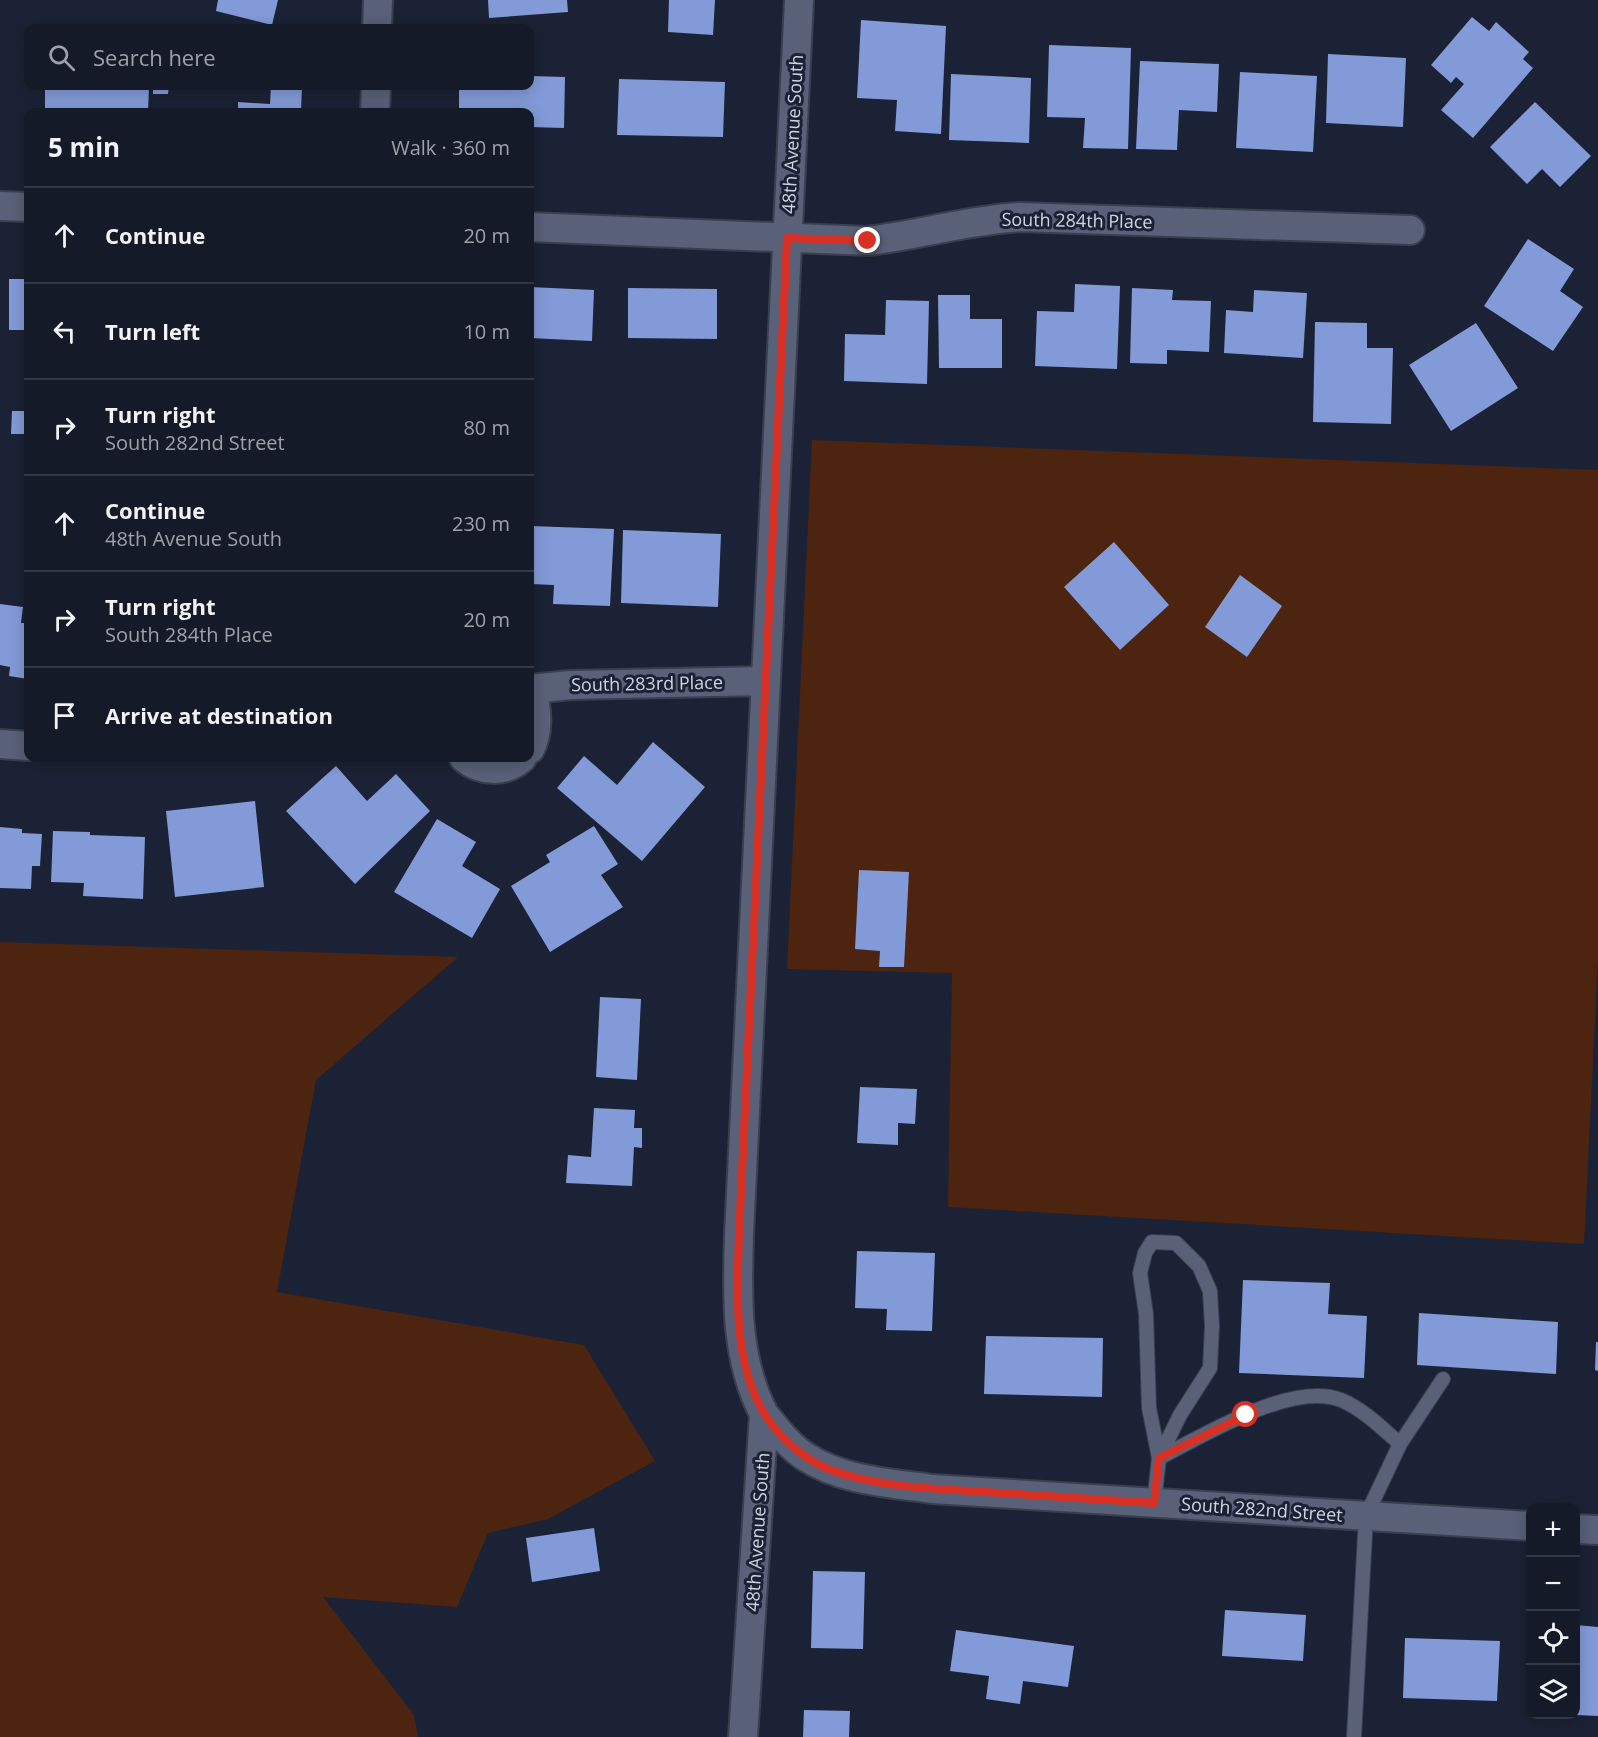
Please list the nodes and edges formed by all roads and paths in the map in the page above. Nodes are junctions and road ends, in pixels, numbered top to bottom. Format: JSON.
{"nodes":[{"id":1,"x":378,"y":0,"type":"edge"},
{"id":2,"x":799,"y":0,"type":"edge"},
{"id":3,"x":377,"y":24,"type":"edge"},
{"id":4,"x":376,"y":90,"type":"edge"},
{"id":5,"x":375,"y":108,"type":"edge"},
{"id":6,"x":0,"y":206,"type":"edge"},
{"id":7,"x":24,"y":207,"type":"edge"},
{"id":8,"x":534,"y":227,"type":"edge"},
{"id":9,"x":1410,"y":231,"type":"dead end"},
{"id":10,"x":787,"y":238,"type":"junction"},
{"id":11,"x":766,"y":681,"type":"junction"},
{"id":12,"x":534,"y":689,"type":"edge"},
{"id":13,"x":534,"y":708,"type":"edge"},
{"id":14,"x":534,"y":741,"type":"edge"},
{"id":15,"x":0,"y":744,"type":"edge"},
{"id":16,"x":24,"y":746,"type":"edge"},
{"id":17,"x":471,"y":762,"type":"edge"},
{"id":18,"x":517,"y":762,"type":"edge"},
{"id":19,"x":1443,"y":1379,"type":"dead end"},
{"id":20,"x":764,"y":1414,"type":"junction"},
{"id":21,"x":1400,"y":1444,"type":"junction"},
{"id":22,"x":1159,"y":1458,"type":"junction"},
{"id":23,"x":1154,"y":1503,"type":"junction"},
{"id":24,"x":1366,"y":1516,"type":"junction"},
{"id":25,"x":1526,"y":1526,"type":"edge"},
{"id":26,"x":1580,"y":1529,"type":"edge"},
{"id":27,"x":1598,"y":1530,"type":"edge"},
{"id":28,"x":743,"y":1737,"type":"edge"},
{"id":29,"x":1354,"y":1737,"type":"edge"}],
"edges":[{"from":1,"to":3,"type":"street"},
{"from":2,"to":10,"type":"street","name":"48th Avenue South"},
{"from":4,"to":5,"type":"street"},
{"from":6,"to":7,"type":"street"},
{"from":8,"to":10,"type":"street","name":"South 284th Place"},
{"from":9,"to":10,"type":"street","name":"South 284th Place"},
{"from":10,"to":11,"type":"street","name":"48th Avenue South"},
{"from":11,"to":12,"type":"street","name":"South 283rd Place"},
{"from":11,"to":20,"type":"street","name":"48th Avenue South"},
{"from":13,"to":14,"type":"street"},
{"from":15,"to":16,"type":"street"},
{"from":17,"to":18,"type":"street"},
{"from":19,"to":21,"type":"lane"},
{"from":20,"to":23,"type":"street","name":"South 282nd Street"},
{"from":20,"to":28,"type":"street","name":"48th Avenue South"},
{"from":21,"to":22,"type":"lane"},
{"from":21,"to":24,"type":"lane"},
{"from":22,"to":22,"type":"lane"},
{"from":22,"to":23,"type":"lane"},
{"from":23,"to":24,"type":"street","name":"South 282nd Street"},
{"from":24,"to":25,"type":"street","name":"South 282nd Street"},
{"from":24,"to":29,"type":"lane"},
{"from":26,"to":27,"type":"street"}]}
